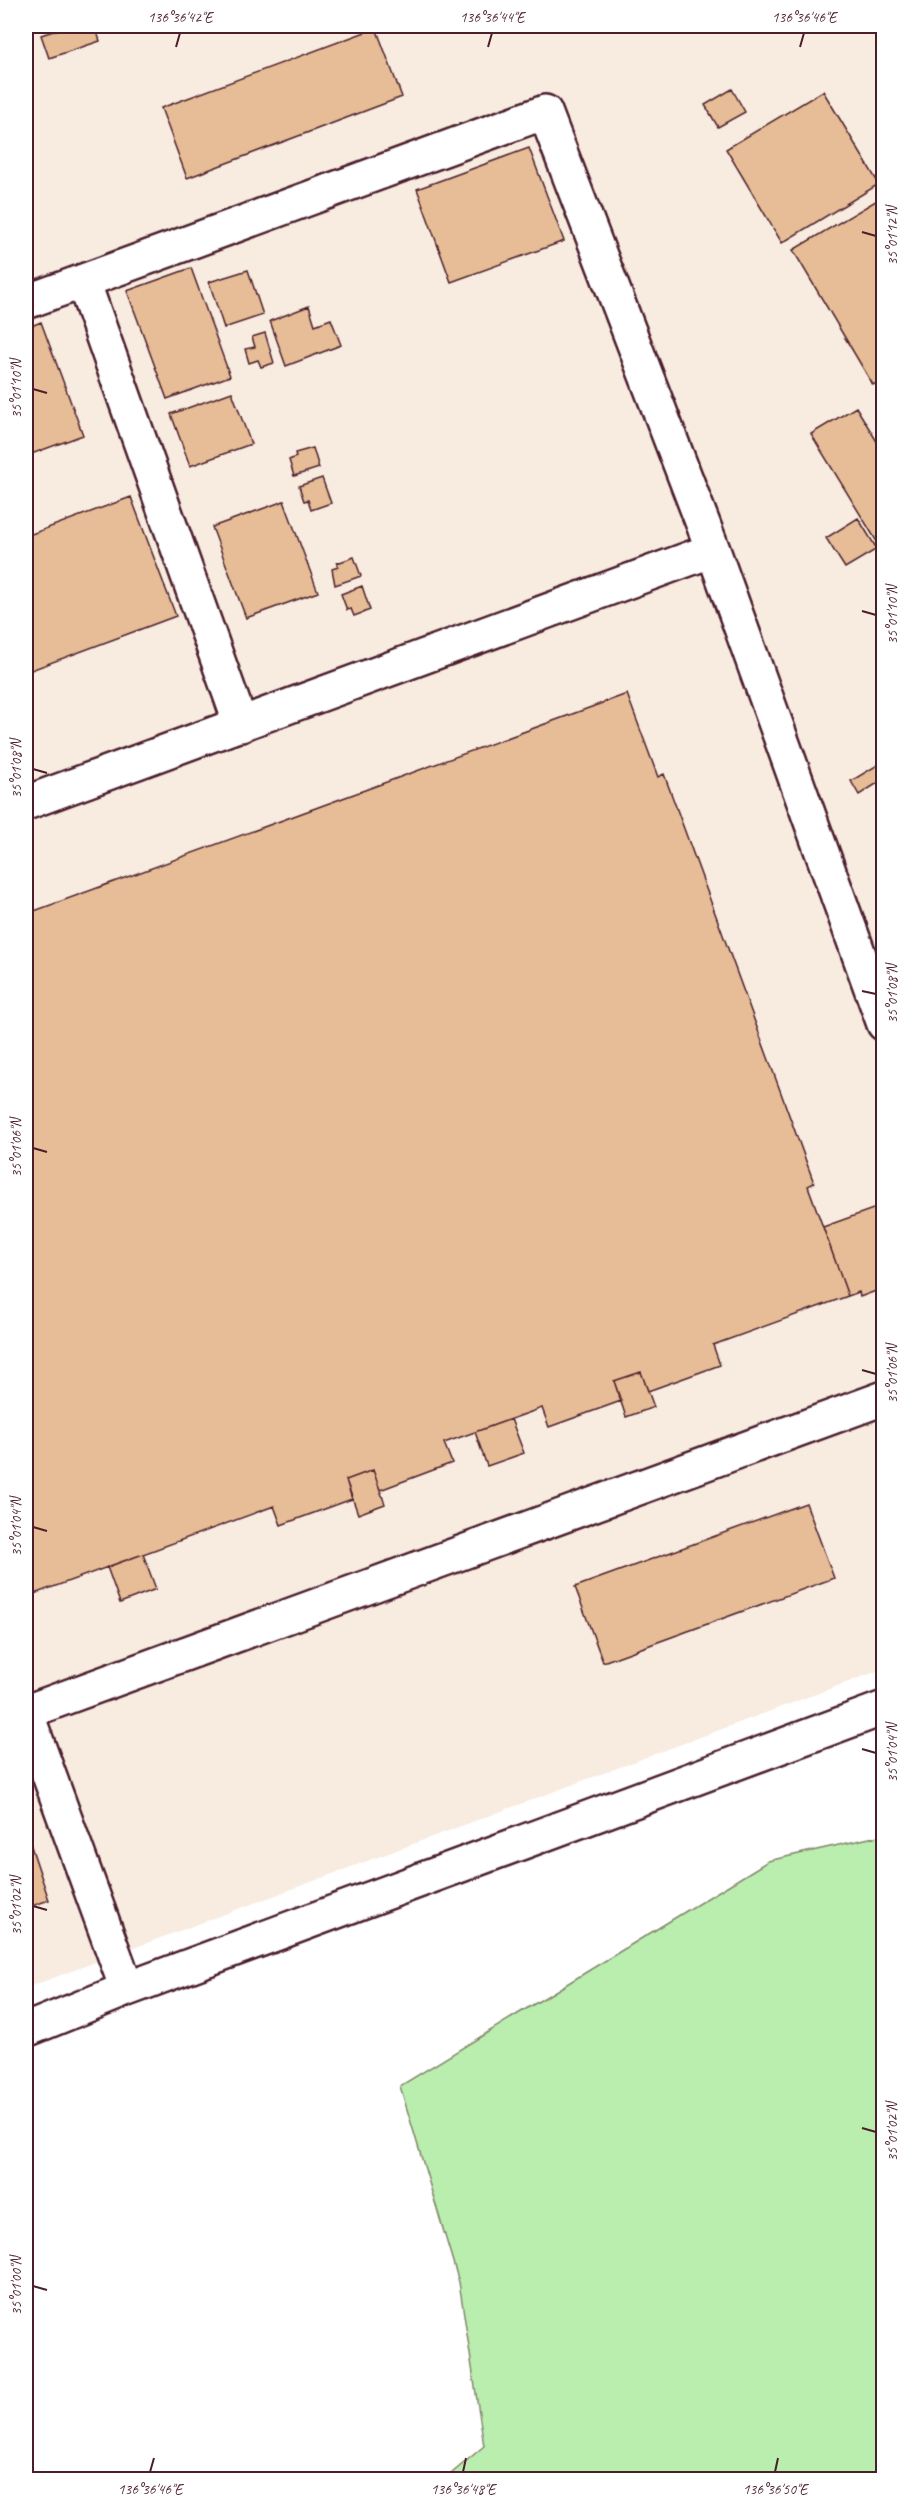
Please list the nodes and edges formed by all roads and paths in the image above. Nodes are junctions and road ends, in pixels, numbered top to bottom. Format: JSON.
{"nodes":[{"id":1,"x":83,"y":281,"type":"junction"},
{"id":2,"x":26,"y":302,"type":"edge"},
{"id":3,"x":713,"y":550,"type":"junction"},
{"id":4,"x":241,"y":724,"type":"junction"},
{"id":5,"x":26,"y":803,"type":"edge"},
{"id":6,"x":884,"y":1024,"type":"edge"},
{"id":7,"x":884,"y":1398,"type":"edge"},
{"id":8,"x":884,"y":1708,"type":"edge"},
{"id":9,"x":26,"y":1712,"type":"edge"},
{"id":10,"x":127,"y":1989,"type":"junction"},
{"id":11,"x":26,"y":2030,"type":"edge"}],
"edges":[{"from":1,"to":2,"type":"street"},
{"from":1,"to":3,"type":"street"},
{"from":1,"to":4,"type":"street"},
{"from":3,"to":4,"type":"street"},
{"from":3,"to":6,"type":"street"},
{"from":4,"to":5,"type":"street"},
{"from":7,"to":9,"type":"street"},
{"from":8,"to":10,"type":"street"},
{"from":9,"to":10,"type":"street"},
{"from":10,"to":11,"type":"street"}]}
